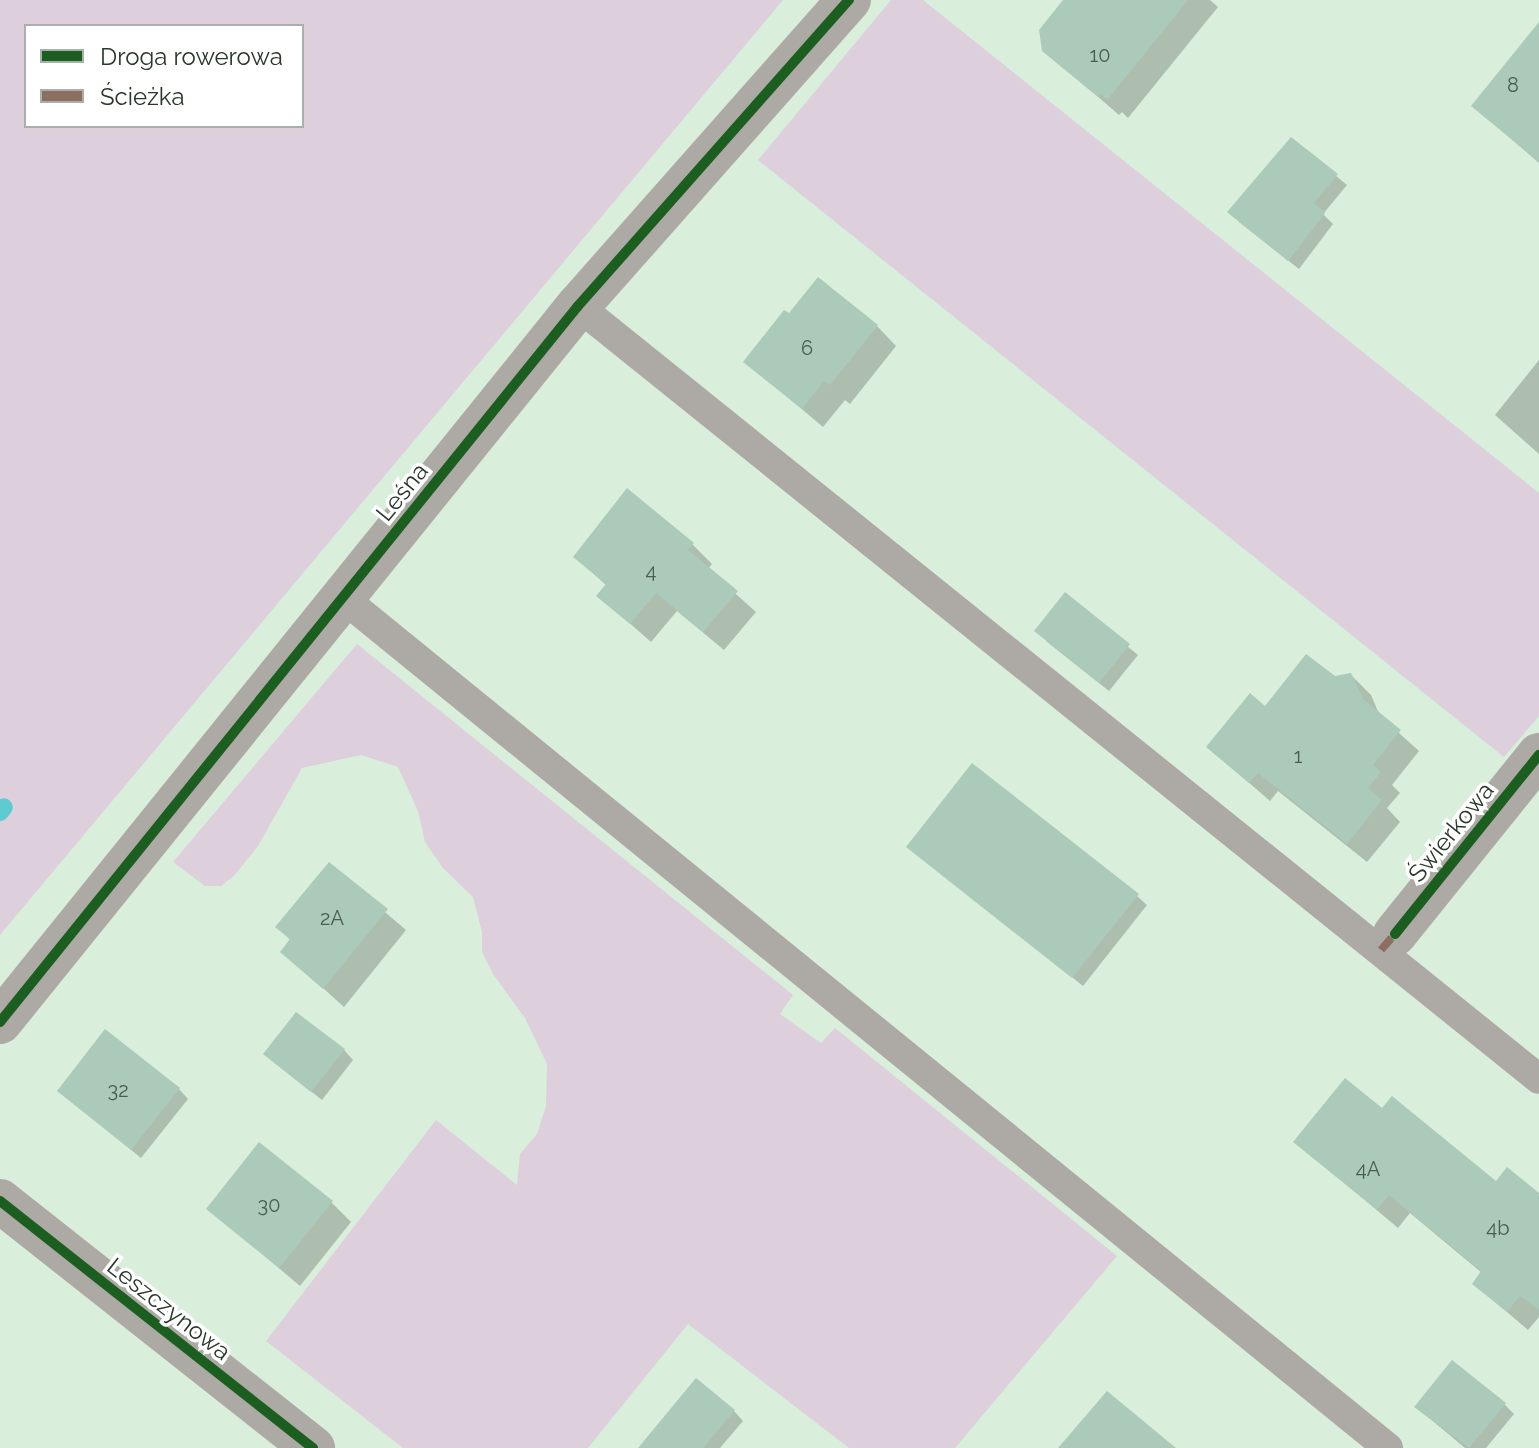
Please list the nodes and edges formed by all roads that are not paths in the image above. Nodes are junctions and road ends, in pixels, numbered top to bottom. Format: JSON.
{"nodes":[{"id":1,"x":849,"y":0,"type":"edge"},
{"id":2,"x":578,"y":306,"type":"junction"},
{"id":3,"x":343,"y":598,"type":"junction"},
{"id":4,"x":1539,"y":755,"type":"edge"},
{"id":5,"x":1395,"y":934,"type":"dead end"},
{"id":6,"x":0,"y":1022,"type":"edge"},
{"id":7,"x":1539,"y":1079,"type":"edge"},
{"id":8,"x":0,"y":1201,"type":"edge"},
{"id":9,"x":313,"y":1448,"type":"edge"},
{"id":10,"x":1388,"y":1448,"type":"edge"}],
"edges":[{"from":1,"to":2,"type":"street","name":"Leśna"},
{"from":2,"to":3,"type":"street","name":"Leśna"},
{"from":2,"to":7,"type":"lane"},
{"from":3,"to":6,"type":"street","name":"Leśna"},
{"from":3,"to":10,"type":"lane"},
{"from":4,"to":5,"type":"street","name":"Świerkowa"},
{"from":8,"to":9,"type":"street","name":"Leszczynowa"}]}
